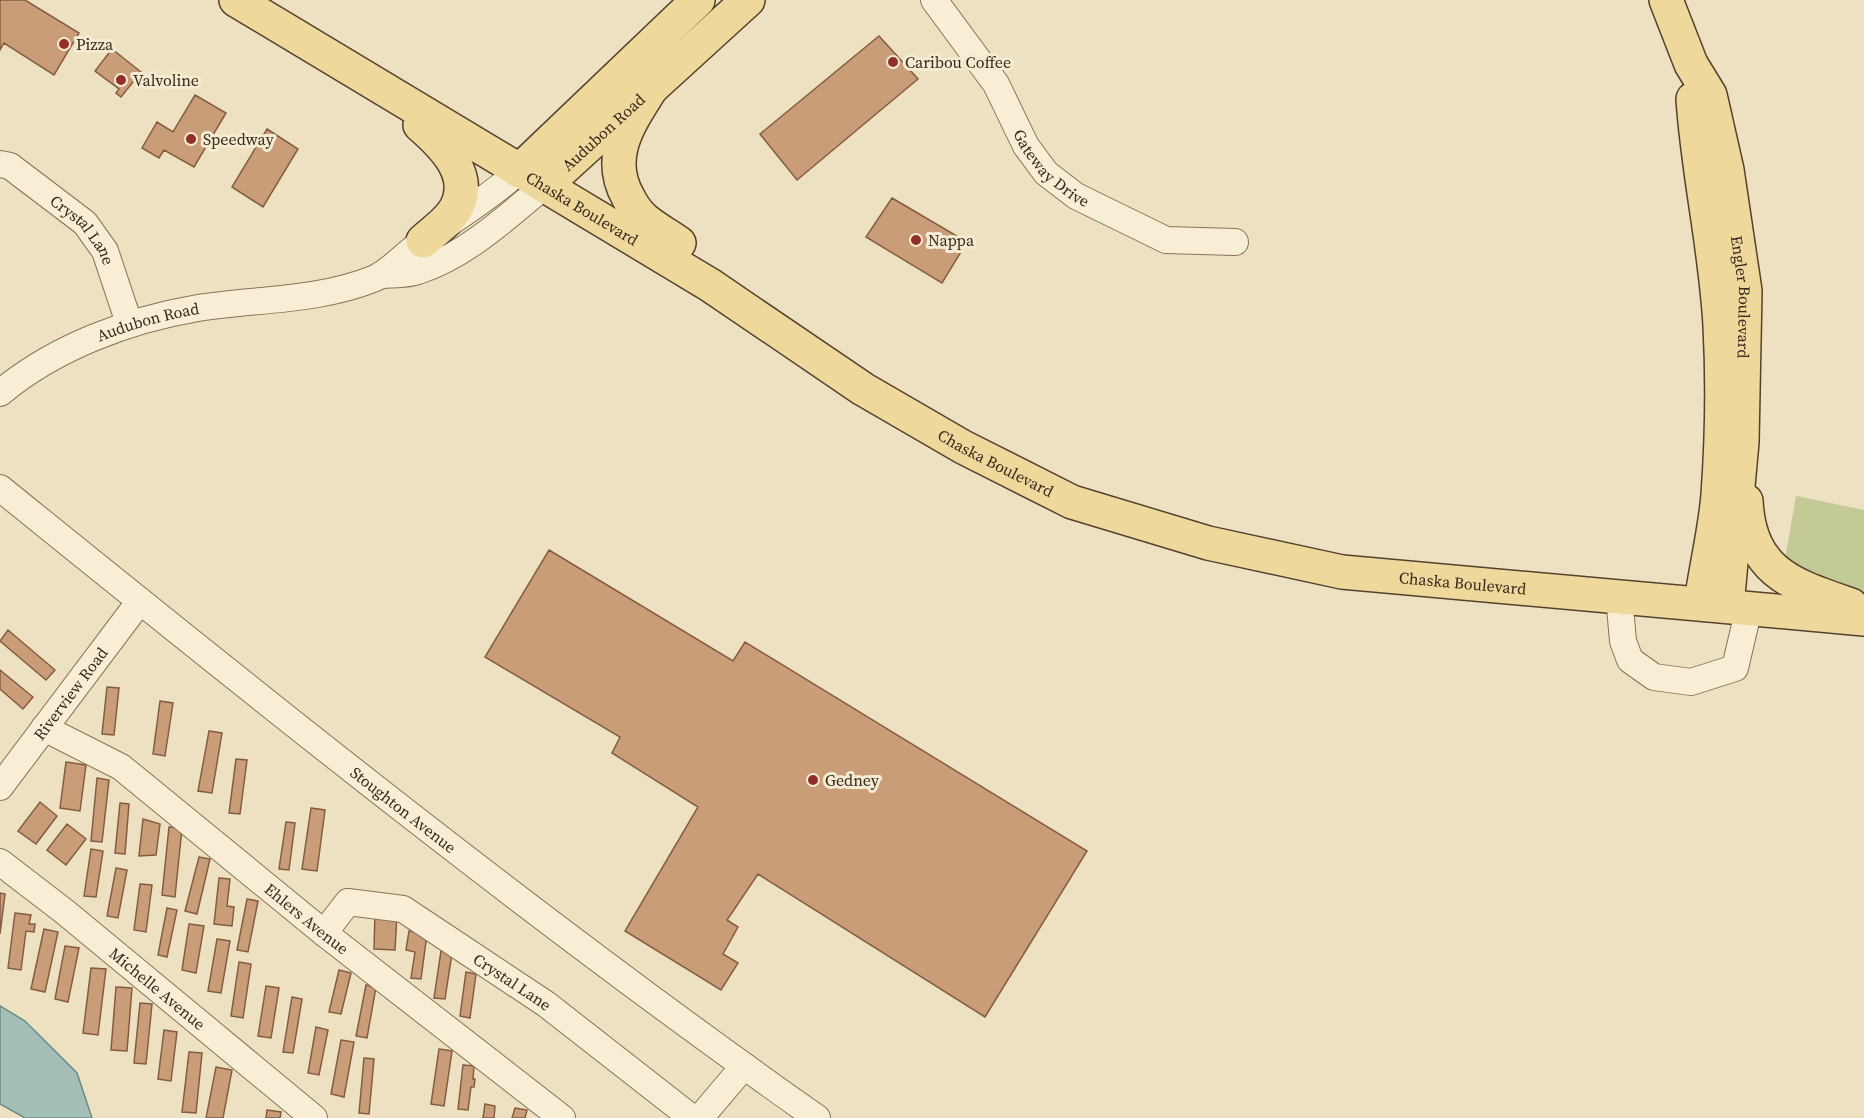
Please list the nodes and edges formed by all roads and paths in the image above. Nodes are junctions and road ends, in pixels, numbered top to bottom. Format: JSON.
{"nodes":[{"id":1,"x":236,"y":0,"type":"edge"},
{"id":2,"x":698,"y":0,"type":"edge"},
{"id":3,"x":748,"y":0,"type":"edge"},
{"id":4,"x":934,"y":0,"type":"edge"},
{"id":5,"x":1666,"y":0,"type":"edge"},
{"id":6,"x":1691,"y":64,"type":"junction"},
{"id":7,"x":351,"y":70,"type":"junction"},
{"id":8,"x":652,"y":87,"type":"junction"},
{"id":9,"x":0,"y":164,"type":"edge"},
{"id":10,"x":532,"y":178,"type":"junction"},
{"id":11,"x":423,"y":241,"type":"junction"},
{"id":12,"x":1235,"y":242,"type":"dead end"},
{"id":13,"x":381,"y":276,"type":"junction"},
{"id":14,"x":751,"y":312,"type":"junction"},
{"id":15,"x":129,"y":323,"type":"junction"},
{"id":16,"x":0,"y":393,"type":"edge"},
{"id":17,"x":1742,"y":442,"type":"junction"},
{"id":18,"x":0,"y":488,"type":"edge"},
{"id":19,"x":1619,"y":596,"type":"junction"},
{"id":20,"x":140,"y":601,"type":"junction"},
{"id":21,"x":1726,"y":606,"type":"junction"},
{"id":22,"x":1864,"y":609,"type":"edge"},
{"id":23,"x":1864,"y":619,"type":"edge"},
{"id":24,"x":44,"y":728,"type":"junction"},
{"id":25,"x":0,"y":787,"type":"edge"},
{"id":26,"x":0,"y":862,"type":"edge"},
{"id":27,"x":324,"y":933,"type":"junction"},
{"id":28,"x":744,"y":1066,"type":"junction"},
{"id":29,"x":314,"y":1118,"type":"edge"},
{"id":30,"x":562,"y":1118,"type":"edge"},
{"id":31,"x":693,"y":1118,"type":"edge"},
{"id":32,"x":700,"y":1118,"type":"edge"},
{"id":33,"x":817,"y":1118,"type":"edge"}],
"edges":[{"from":1,"to":7,"type":"main road","name":"Chaska Boulevard"},
{"from":2,"to":10,"type":"main road","name":"Audubon Road"},
{"from":3,"to":8,"type":"main road","name":"Audubon Road"},
{"from":4,"to":12,"type":"street","name":"Gateway Drive"},
{"from":5,"to":6,"type":"main road","name":"Engler Boulevard"},
{"from":6,"to":17,"type":"main road","name":"Engler Boulevard"},
{"from":6,"to":21,"type":"main road"},
{"from":7,"to":10,"type":"main road","name":"Chaska Boulevard"},
{"from":7,"to":11,"type":"main road"},
{"from":8,"to":10,"type":"main road","name":"Audubon Road"},
{"from":8,"to":14,"type":"main road"},
{"from":9,"to":15,"type":"street","name":"Crystal Lane"},
{"from":10,"to":11,"type":"street","name":"Audubon Road"},
{"from":10,"to":13,"type":"street","name":"Audubon Road"},
{"from":10,"to":14,"type":"main road","name":"Chaska Boulevard"},
{"from":11,"to":13,"type":"street","name":"Audubon Road"},
{"from":13,"to":15,"type":"street","name":"Audubon Road"},
{"from":14,"to":19,"type":"main road","name":"Chaska Boulevard"},
{"from":15,"to":16,"type":"street","name":"Audubon Road"},
{"from":17,"to":21,"type":"main road","name":"Engler Boulevard"},
{"from":17,"to":22,"type":"main road"},
{"from":18,"to":20,"type":"street","name":"Stoughton Avenue"},
{"from":19,"to":21,"type":"main road","name":"Chaska Boulevard"},
{"from":19,"to":21,"type":"street"},
{"from":20,"to":24,"type":"street","name":"Riverview Road"},
{"from":20,"to":28,"type":"street","name":"Stoughton Avenue"},
{"from":21,"to":23,"type":"main road","name":"Chaska Boulevard"},
{"from":24,"to":25,"type":"street","name":"Riverview Road"},
{"from":24,"to":27,"type":"street","name":"Ehlers Avenue"},
{"from":26,"to":29,"type":"street","name":"Michelle Avenue"},
{"from":27,"to":30,"type":"street","name":"Ehlers Avenue"},
{"from":27,"to":31,"type":"street","name":"Crystal Lane"},
{"from":28,"to":32,"type":"street"},
{"from":28,"to":33,"type":"street","name":"Stoughton Avenue"}]}
